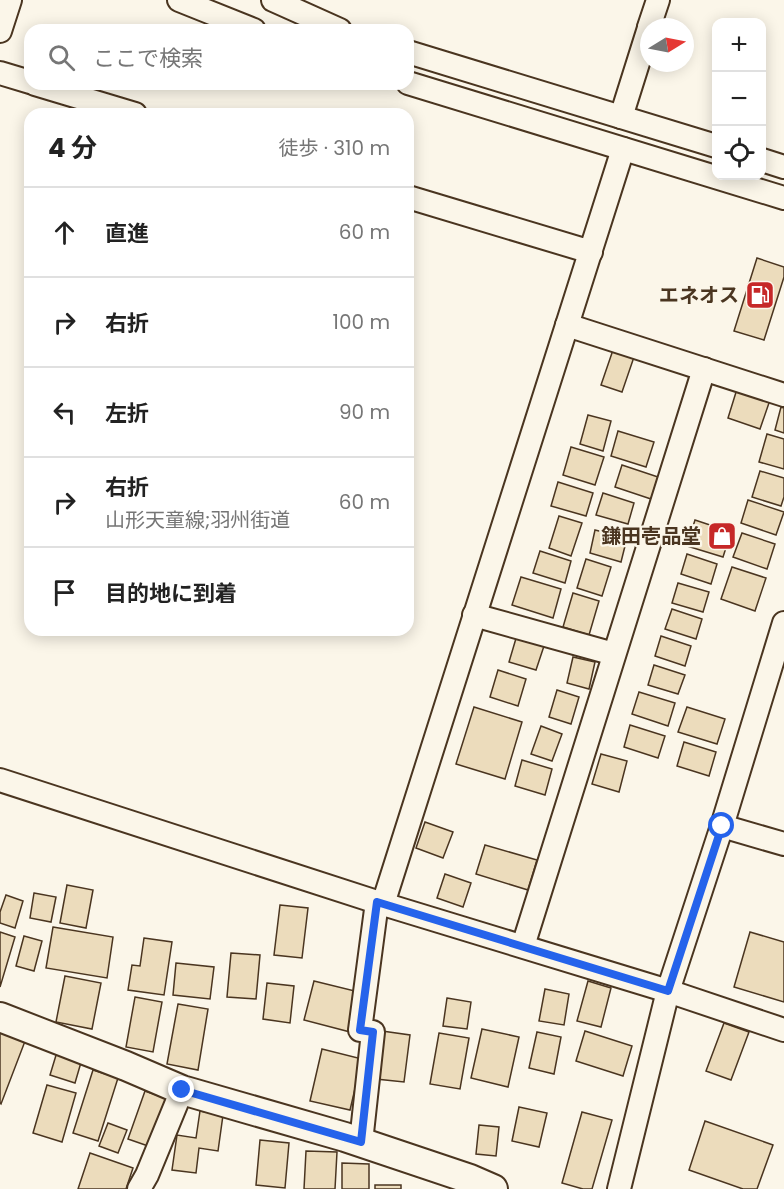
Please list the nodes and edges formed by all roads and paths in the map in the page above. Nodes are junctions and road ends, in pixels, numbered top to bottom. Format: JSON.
{"nodes":[{"id":1,"x":10,"y":0,"type":"edge"},
{"id":2,"x":179,"y":0,"type":"edge"},
{"id":3,"x":273,"y":0,"type":"edge"},
{"id":4,"x":658,"y":0,"type":"edge"},
{"id":5,"x":652,"y":18,"type":"edge"},
{"id":6,"x":239,"y":24,"type":"edge"},
{"id":7,"x":327,"y":24,"type":"edge"},
{"id":8,"x":0,"y":31,"type":"edge"},
{"id":9,"x":414,"y":54,"type":"edge"},
{"id":10,"x":640,"y":56,"type":"edge"},
{"id":11,"x":0,"y":73,"type":"edge"},
{"id":12,"x":24,"y":80,"type":"edge"},
{"id":13,"x":414,"y":85,"type":"edge"},
{"id":14,"x":55,"y":90,"type":"edge"},
{"id":15,"x":115,"y":108,"type":"edge"},
{"id":16,"x":621,"y":117,"type":"junction"},
{"id":17,"x":712,"y":144,"type":"edge"},
{"id":18,"x":623,"y":149,"type":"junction"},
{"id":19,"x":766,"y":161,"type":"edge"},
{"id":20,"x":784,"y":167,"type":"edge"},
{"id":21,"x":414,"y":198,"type":"edge"},
{"id":22,"x":784,"y":198,"type":"edge"},
{"id":23,"x":591,"y":252,"type":"junction"},
{"id":24,"x":567,"y":325,"type":"junction"},
{"id":25,"x":704,"y":369,"type":"junction"},
{"id":26,"x":784,"y":395,"type":"edge"},
{"id":27,"x":474,"y":615,"type":"junction"},
{"id":28,"x":784,"y":623,"type":"edge"},
{"id":29,"x":614,"y":654,"type":"junction"},
{"id":30,"x":0,"y":780,"type":"edge"},
{"id":31,"x":722,"y":826,"type":"junction"},
{"id":32,"x":784,"y":844,"type":"edge"},
{"id":33,"x":380,"y":903,"type":"junction"},
{"id":34,"x":523,"y":946,"type":"junction"},
{"id":35,"x":668,"y":991,"type":"junction"},
{"id":36,"x":0,"y":1017,"type":"edge"},
{"id":37,"x":784,"y":1030,"type":"edge"},
{"id":38,"x":182,"y":1090,"type":"junction"},
{"id":39,"x":361,"y":1142,"type":"junction"},
{"id":40,"x":477,"y":1186,"type":"edge"},
{"id":41,"x":139,"y":1189,"type":"edge"},
{"id":42,"x":619,"y":1189,"type":"edge"}],
"edges":[{"from":1,"to":8,"type":"street"},
{"from":2,"to":6,"type":"street"},
{"from":3,"to":7,"type":"street"},
{"from":4,"to":5,"type":"street"},
{"from":9,"to":16,"type":"street"},
{"from":10,"to":16,"type":"street"},
{"from":11,"to":12,"type":"street"},
{"from":13,"to":18,"type":"street"},
{"from":14,"to":15,"type":"street"},
{"from":16,"to":17,"type":"street"},
{"from":18,"to":22,"type":"street"},
{"from":18,"to":23,"type":"street"},
{"from":19,"to":20,"type":"street"},
{"from":21,"to":23,"type":"street"},
{"from":23,"to":24,"type":"street"},
{"from":24,"to":25,"type":"street"},
{"from":24,"to":27,"type":"street"},
{"from":25,"to":26,"type":"street"},
{"from":25,"to":29,"type":"street"},
{"from":27,"to":29,"type":"street"},
{"from":27,"to":33,"type":"street"},
{"from":28,"to":31,"type":"street"},
{"from":29,"to":34,"type":"street"},
{"from":30,"to":33,"type":"street"},
{"from":31,"to":32,"type":"street"},
{"from":31,"to":35,"type":"street"},
{"from":33,"to":34,"type":"street"},
{"from":33,"to":39,"type":"street"},
{"from":34,"to":35,"type":"street"},
{"from":35,"to":37,"type":"street"},
{"from":35,"to":42,"type":"street"},
{"from":36,"to":38,"type":"main road"},
{"from":38,"to":39,"type":"main road"},
{"from":38,"to":41,"type":"street"},
{"from":39,"to":40,"type":"main road"}]}
